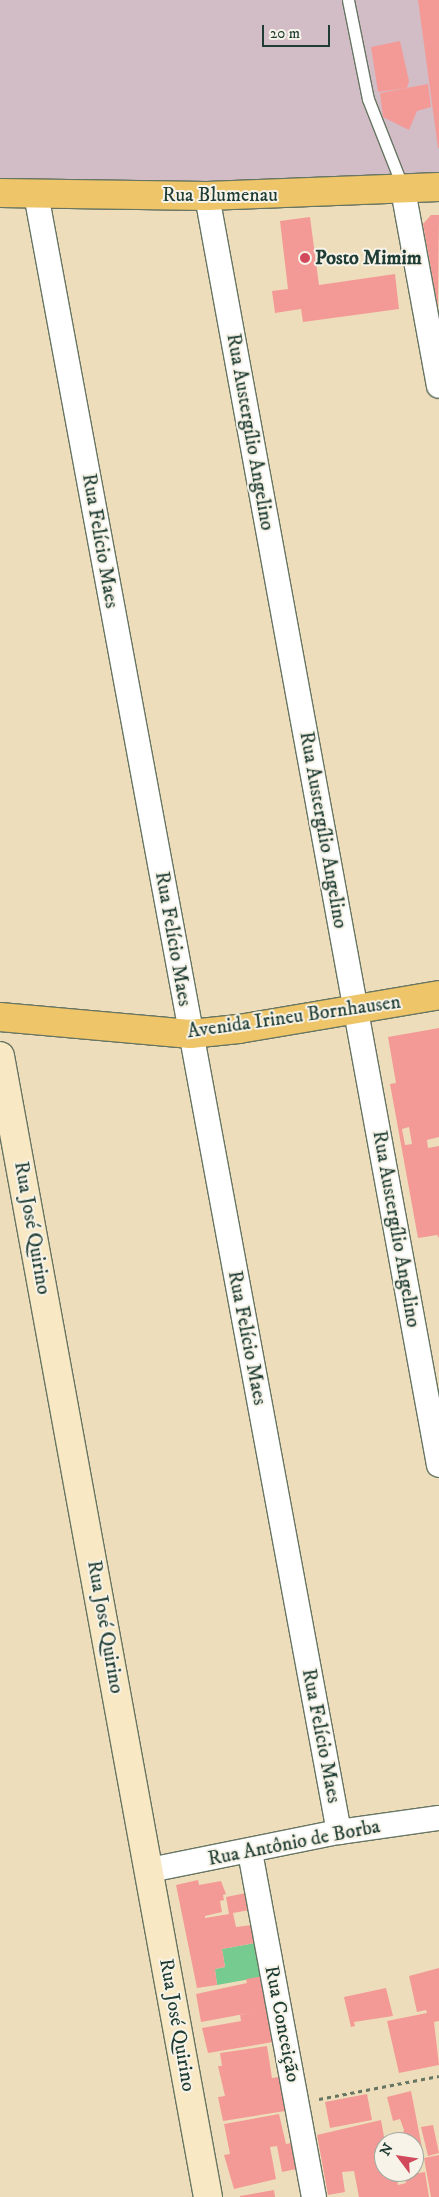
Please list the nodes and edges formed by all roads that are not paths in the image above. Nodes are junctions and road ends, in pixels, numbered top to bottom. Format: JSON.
{"nodes":[{"id":1,"x":348,"y":0,"type":"edge"},
{"id":2,"x":439,"y":187,"type":"edge"},
{"id":3,"x":403,"y":190,"type":"junction"},
{"id":4,"x":0,"y":193,"type":"edge"},
{"id":5,"x":36,"y":194,"type":"junction"},
{"id":6,"x":207,"y":196,"type":"junction"},
{"id":7,"x":439,"y":386,"type":"edge"},
{"id":8,"x":439,"y":995,"type":"edge"},
{"id":9,"x":356,"y":1009,"type":"junction"},
{"id":10,"x":0,"y":1017,"type":"edge"},
{"id":11,"x":190,"y":1034,"type":"junction"},
{"id":12,"x":0,"y":1056,"type":"edge"},
{"id":13,"x":439,"y":1465,"type":"edge"},
{"id":14,"x":439,"y":1818,"type":"edge"},
{"id":15,"x":339,"y":1832,"type":"junction"},
{"id":16,"x":250,"y":1852,"type":"junction"},
{"id":17,"x":150,"y":1870,"type":"junction"},
{"id":18,"x":206,"y":2197,"type":"edge"},
{"id":19,"x":314,"y":2197,"type":"edge"}],
"edges":[{"from":1,"to":3,"type":"lane"},
{"from":2,"to":3,"type":"main road","name":"Rua Blumenau"},
{"from":3,"to":6,"type":"main road","name":"Rua Blumenau"},
{"from":3,"to":7,"type":"street"},
{"from":4,"to":5,"type":"main road","name":"Rua Blumenau"},
{"from":5,"to":6,"type":"main road","name":"Rua Blumenau"},
{"from":5,"to":11,"type":"street","name":"Rua Felício Maes"},
{"from":6,"to":9,"type":"street","name":"Rua Austergílio Angelino"},
{"from":8,"to":9,"type":"main road","name":"Avenida Irineu Bornhausen"},
{"from":9,"to":11,"type":"main road","name":"Avenida Irineu Bornhausen"},
{"from":9,"to":13,"type":"street","name":"Rua Austergílio Angelino"},
{"from":10,"to":11,"type":"main road","name":"Avenida Irineu Bornhausen"},
{"from":11,"to":15,"type":"street","name":"Rua Felício Maes"},
{"from":12,"to":17,"type":"main road","name":"Rua José Quirino"},
{"from":14,"to":15,"type":"street","name":"Rua Antônio de Borba"},
{"from":15,"to":16,"type":"street","name":"Rua Antônio de Borba"},
{"from":16,"to":17,"type":"street","name":"Rua Antônio de Borba"},
{"from":16,"to":19,"type":"street","name":"Rua Conceição"},
{"from":17,"to":18,"type":"main road","name":"Rua José Quirino"}]}
